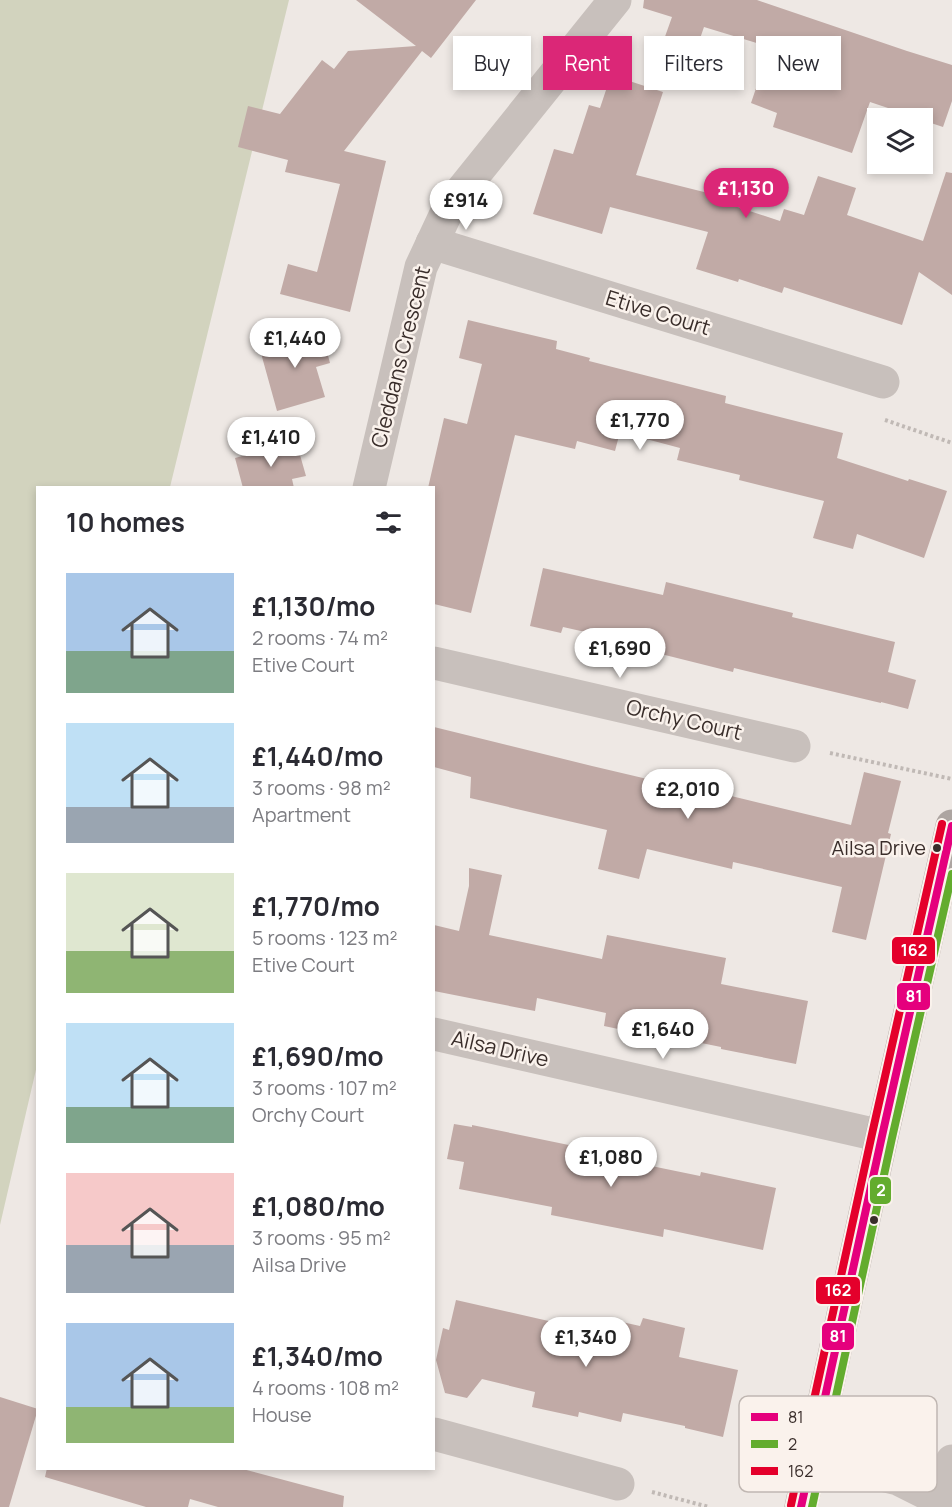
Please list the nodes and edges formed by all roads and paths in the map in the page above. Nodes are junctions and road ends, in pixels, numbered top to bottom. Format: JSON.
{"nodes":[{"id":1,"x":615,"y":0,"type":"edge"},
{"id":2,"x":432,"y":243,"type":"junction"},
{"id":3,"x":883,"y":382,"type":"joint"},
{"id":4,"x":952,"y":443,"type":"edge"},
{"id":5,"x":369,"y":486,"type":"edge"},
{"id":6,"x":435,"y":663,"type":"edge"},
{"id":7,"x":795,"y":746,"type":"joint"},
{"id":8,"x":952,"y":779,"type":"edge"},
{"id":9,"x":952,"y":826,"type":"edge"},
{"id":10,"x":435,"y":1034,"type":"edge"},
{"id":11,"x":882,"y":1136,"type":"junction"},
{"id":12,"x":825,"y":1396,"type":"edge"},
{"id":13,"x":435,"y":1434,"type":"edge"},
{"id":14,"x":952,"y":1461,"type":"edge"},
{"id":15,"x":618,"y":1484,"type":"joint"},
{"id":16,"x":804,"y":1492,"type":"edge"},
{"id":17,"x":924,"y":1492,"type":"edge"},
{"id":18,"x":948,"y":1504,"type":"edge"},
{"id":19,"x":709,"y":1507,"type":"edge"},
{"id":20,"x":801,"y":1507,"type":"edge"}],
"edges":[{"from":1,"to":2,"type":"street","name":"Cleddans Crescent"},
{"from":2,"to":3,"type":"street","name":"Etive Court"},
{"from":2,"to":5,"type":"street","name":"Cleddans Crescent"},
{"from":3,"to":4,"type":"path"},
{"from":6,"to":7,"type":"street","name":"Orchy Court"},
{"from":7,"to":8,"type":"path"},
{"from":9,"to":11,"type":"main road"},
{"from":10,"to":11,"type":"street","name":"Ailsa Drive"},
{"from":11,"to":12,"type":"main road"},
{"from":13,"to":15,"type":"street"},
{"from":14,"to":18,"type":"street"},
{"from":15,"to":19,"type":"path"},
{"from":16,"to":20,"type":"main road"},
{"from":17,"to":18,"type":"street"}]}
